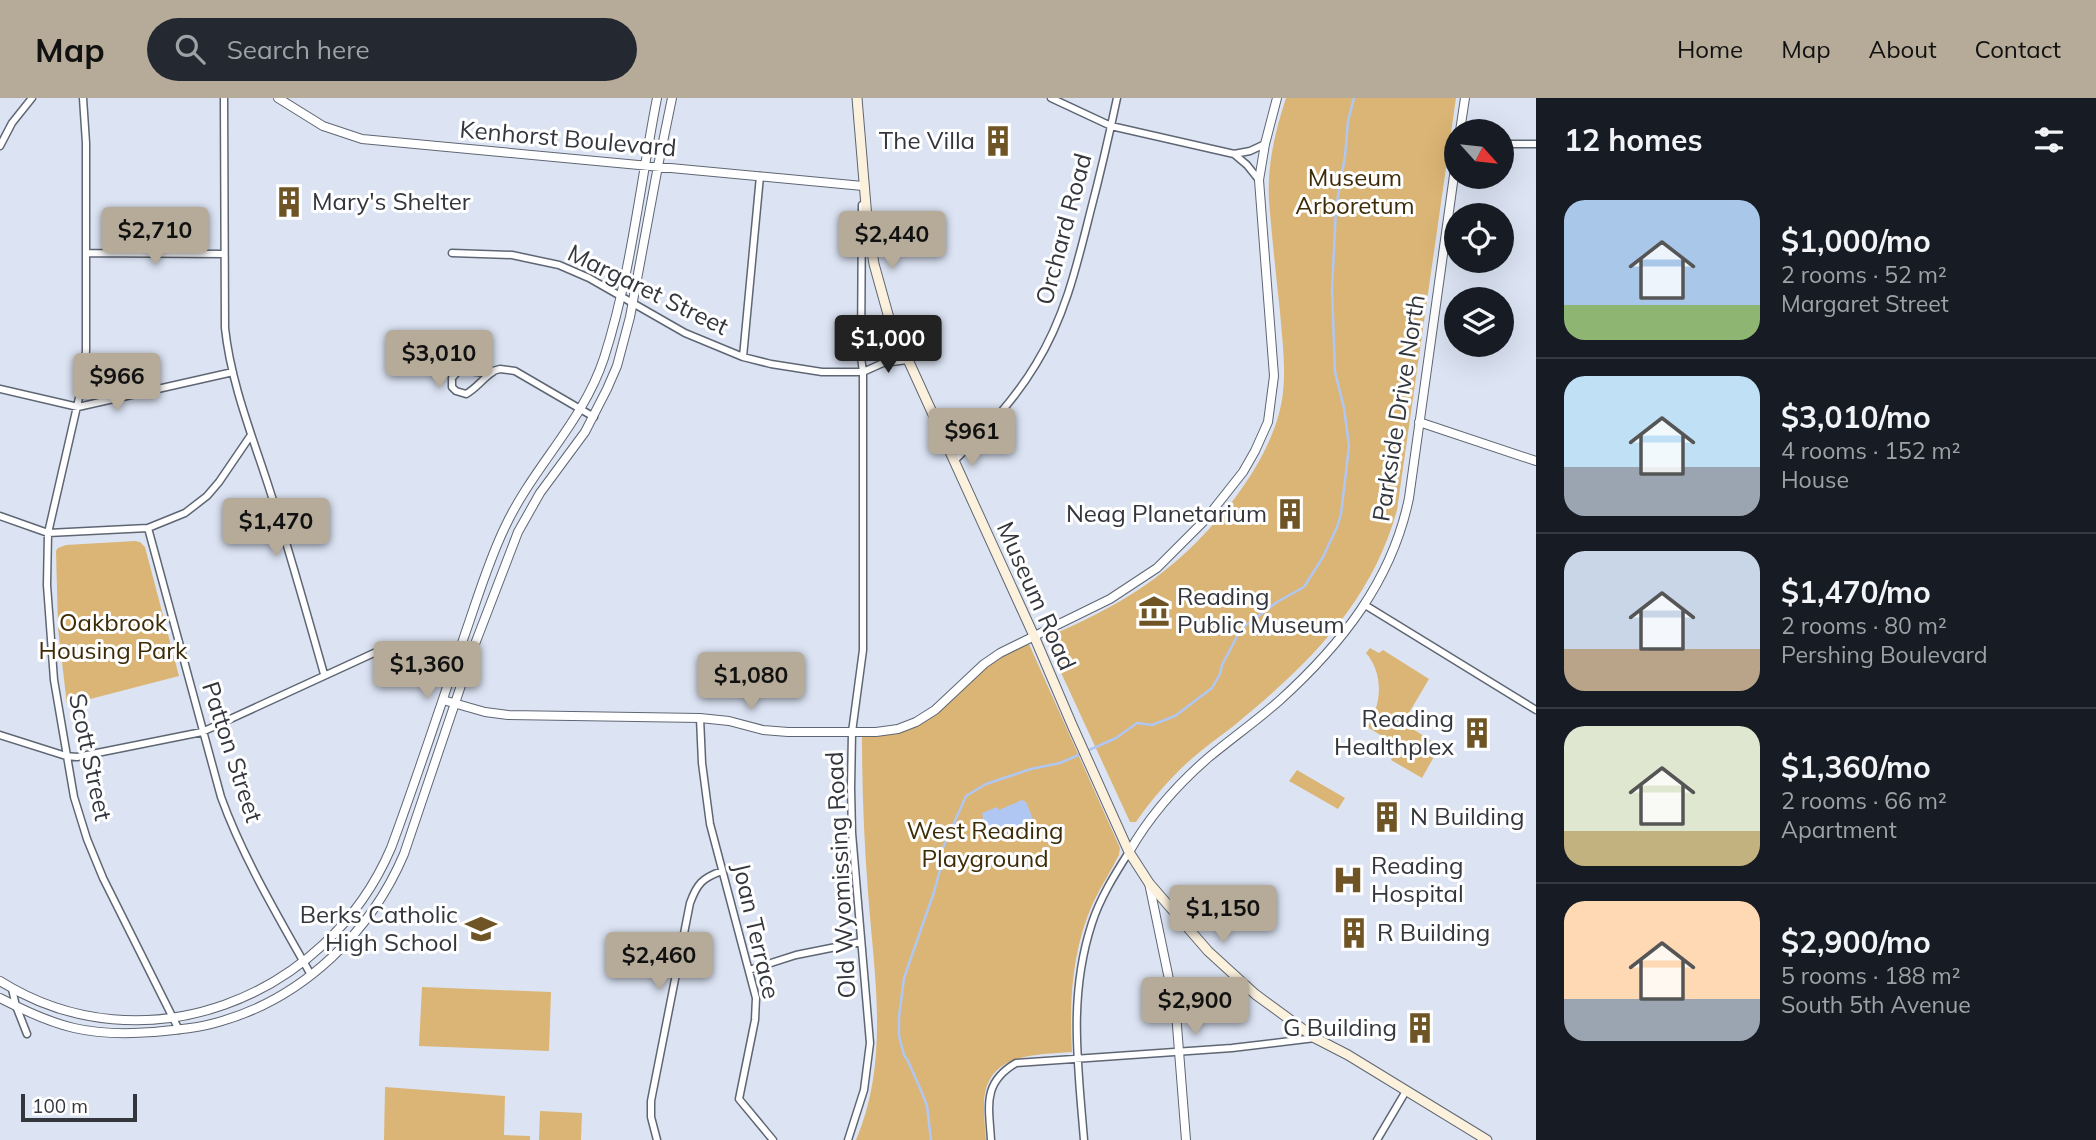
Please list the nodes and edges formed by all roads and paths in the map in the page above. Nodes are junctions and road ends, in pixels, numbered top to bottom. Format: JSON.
{"nodes":[{"id":1,"x":32,"y":98,"type":"edge"},
{"id":2,"x":83,"y":98,"type":"edge"},
{"id":3,"x":224,"y":98,"type":"edge"},
{"id":4,"x":278,"y":98,"type":"edge"},
{"id":5,"x":657,"y":98,"type":"edge"},
{"id":6,"x":673,"y":98,"type":"edge"},
{"id":7,"x":857,"y":98,"type":"edge"},
{"id":8,"x":1051,"y":98,"type":"edge"},
{"id":9,"x":1117,"y":98,"type":"edge"},
{"id":10,"x":1277,"y":98,"type":"edge"},
{"id":11,"x":1465,"y":98,"type":"edge"},
{"id":12,"x":1462,"y":119,"type":"edge"},
{"id":13,"x":1111,"y":127,"type":"junction"},
{"id":14,"x":1265,"y":144,"type":"junction"},
{"id":15,"x":1514,"y":144,"type":"edge"},
{"id":16,"x":1536,"y":144,"type":"edge"},
{"id":17,"x":0,"y":146,"type":"edge"},
{"id":18,"x":1234,"y":154,"type":"junction"},
{"id":19,"x":643,"y":165,"type":"junction"},
{"id":20,"x":658,"y":166,"type":"junction"},
{"id":21,"x":760,"y":176,"type":"junction"},
{"id":22,"x":1259,"y":180,"type":"junction"},
{"id":23,"x":863,"y":186,"type":"junction"},
{"id":24,"x":1452,"y":189,"type":"edge"},
{"id":25,"x":86,"y":253,"type":"junction"},
{"id":26,"x":452,"y":253,"type":"dead end"},
{"id":27,"x":224,"y":254,"type":"junction"},
{"id":28,"x":619,"y":297,"type":"junction"},
{"id":29,"x":632,"y":304,"type":"junction"},
{"id":30,"x":743,"y":357,"type":"junction"},
{"id":31,"x":908,"y":360,"type":"junction"},
{"id":32,"x":233,"y":372,"type":"junction"},
{"id":33,"x":493,"y":372,"type":"junction"},
{"id":34,"x":863,"y":372,"type":"junction"},
{"id":35,"x":0,"y":389,"type":"edge"},
{"id":36,"x":78,"y":407,"type":"junction"},
{"id":37,"x":581,"y":409,"type":"junction"},
{"id":38,"x":594,"y":417,"type":"junction"},
{"id":39,"x":1419,"y":422,"type":"junction"},
{"id":40,"x":251,"y":435,"type":"junction"},
{"id":41,"x":1536,"y":461,"type":"edge"},
{"id":42,"x":953,"y":462,"type":"junction"},
{"id":43,"x":0,"y":516,"type":"edge"},
{"id":44,"x":148,"y":528,"type":"junction"},
{"id":45,"x":48,"y":533,"type":"junction"},
{"id":46,"x":1365,"y":606,"type":"junction"},
{"id":47,"x":1034,"y":636,"type":"junction"},
{"id":48,"x":456,"y":660,"type":"junction"},
{"id":49,"x":468,"y":664,"type":"junction"},
{"id":50,"x":324,"y":674,"type":"junction"},
{"id":51,"x":443,"y":700,"type":"junction"},
{"id":52,"x":455,"y":704,"type":"junction"},
{"id":53,"x":1536,"y":710,"type":"edge"},
{"id":54,"x":701,"y":718,"type":"junction"},
{"id":55,"x":202,"y":732,"type":"junction"},
{"id":56,"x":852,"y":732,"type":"junction"},
{"id":57,"x":0,"y":735,"type":"edge"},
{"id":58,"x":66,"y":755,"type":"junction"},
{"id":59,"x":1129,"y":852,"type":"junction"},
{"id":60,"x":722,"y":871,"type":"junction"},
{"id":61,"x":374,"y":881,"type":"junction"},
{"id":62,"x":1149,"y":883,"type":"junction"},
{"id":63,"x":387,"y":889,"type":"junction"},
{"id":64,"x":861,"y":942,"type":"junction"},
{"id":65,"x":304,"y":962,"type":"junction"},
{"id":66,"x":749,"y":970,"type":"junction"},
{"id":67,"x":311,"y":975,"type":"junction"},
{"id":68,"x":0,"y":981,"type":"edge"},
{"id":69,"x":12,"y":989,"type":"junction"},
{"id":70,"x":0,"y":998,"type":"edge"},
{"id":71,"x":16,"y":1006,"type":"junction"},
{"id":72,"x":174,"y":1018,"type":"junction"},
{"id":73,"x":179,"y":1030,"type":"junction"},
{"id":74,"x":27,"y":1034,"type":"dead end"},
{"id":75,"x":1315,"y":1038,"type":"junction"},
{"id":76,"x":1179,"y":1052,"type":"junction"},
{"id":77,"x":1078,"y":1059,"type":"junction"},
{"id":78,"x":1406,"y":1091,"type":"junction"},
{"id":79,"x":657,"y":1140,"type":"edge"},
{"id":80,"x":773,"y":1140,"type":"edge"},
{"id":81,"x":848,"y":1140,"type":"edge"},
{"id":82,"x":991,"y":1140,"type":"edge"},
{"id":83,"x":1084,"y":1140,"type":"edge"},
{"id":84,"x":1186,"y":1140,"type":"edge"},
{"id":85,"x":1377,"y":1140,"type":"edge"},
{"id":86,"x":1486,"y":1140,"type":"edge"}],
"edges":[{"from":1,"to":17,"type":"street"},
{"from":2,"to":25,"type":"street","name":"Scott Street"},
{"from":3,"to":27,"type":"street"},
{"from":4,"to":19,"type":"street","name":"Kenhorst Boulevard"},
{"from":5,"to":19,"type":"street"},
{"from":6,"to":20,"type":"street"},
{"from":7,"to":23,"type":"main road","name":"Museum Road"},
{"from":8,"to":13,"type":"street"},
{"from":9,"to":13,"type":"street","name":"Orchard Road"},
{"from":10,"to":14,"type":"street"},
{"from":11,"to":12,"type":"street"},
{"from":13,"to":18,"type":"street"},
{"from":13,"to":42,"type":"street","name":"Orchard Road"},
{"from":14,"to":18,"type":"street"},
{"from":14,"to":22,"type":"street"},
{"from":15,"to":16,"type":"street"},
{"from":18,"to":22,"type":"street"},
{"from":19,"to":20,"type":"street","name":"Kenhorst Boulevard"},
{"from":19,"to":28,"type":"street"},
{"from":20,"to":21,"type":"street","name":"Kenhorst Boulevard"},
{"from":20,"to":29,"type":"street"},
{"from":21,"to":23,"type":"street","name":"Kenhorst Boulevard"},
{"from":21,"to":30,"type":"street"},
{"from":22,"to":47,"type":"street"},
{"from":23,"to":31,"type":"main road","name":"Museum Road"},
{"from":23,"to":34,"type":"street","name":"Old Wyomissing Road"},
{"from":24,"to":39,"type":"street","name":"Parkside Drive North"},
{"from":25,"to":27,"type":"street"},
{"from":25,"to":36,"type":"street","name":"Scott Street"},
{"from":26,"to":28,"type":"street","name":"Margaret Street"},
{"from":27,"to":32,"type":"street"},
{"from":28,"to":29,"type":"street","name":"Margaret Street"},
{"from":28,"to":37,"type":"street"},
{"from":29,"to":30,"type":"street","name":"Margaret Street"},
{"from":29,"to":38,"type":"street"},
{"from":30,"to":34,"type":"street","name":"Margaret Street"},
{"from":31,"to":34,"type":"street","name":"Margaret Street"},
{"from":31,"to":42,"type":"main road","name":"Museum Road"},
{"from":32,"to":36,"type":"street"},
{"from":32,"to":40,"type":"street"},
{"from":33,"to":33,"type":"street"},
{"from":33,"to":37,"type":"street"},
{"from":34,"to":56,"type":"street","name":"Old Wyomissing Road"},
{"from":35,"to":36,"type":"street"},
{"from":36,"to":45,"type":"street","name":"Scott Street"},
{"from":37,"to":38,"type":"street"},
{"from":37,"to":48,"type":"street"},
{"from":38,"to":49,"type":"street"},
{"from":39,"to":41,"type":"street"},
{"from":39,"to":46,"type":"street","name":"Parkside Drive North"},
{"from":40,"to":44,"type":"street"},
{"from":40,"to":50,"type":"street"},
{"from":42,"to":47,"type":"main road","name":"Museum Road"},
{"from":43,"to":45,"type":"street"},
{"from":44,"to":45,"type":"street"},
{"from":44,"to":55,"type":"street","name":"Patton Street"},
{"from":45,"to":58,"type":"street","name":"Scott Street"},
{"from":46,"to":53,"type":"street"},
{"from":46,"to":59,"type":"street","name":"Parkside Drive North"},
{"from":47,"to":56,"type":"street"},
{"from":47,"to":59,"type":"main road","name":"Museum Road"},
{"from":48,"to":49,"type":"street"},
{"from":48,"to":50,"type":"street"},
{"from":48,"to":51,"type":"street"},
{"from":49,"to":52,"type":"street"},
{"from":50,"to":55,"type":"street"},
{"from":51,"to":52,"type":"street"},
{"from":51,"to":61,"type":"street"},
{"from":52,"to":54,"type":"street"},
{"from":52,"to":63,"type":"street"},
{"from":54,"to":56,"type":"street"},
{"from":54,"to":60,"type":"street","name":"Joan Terrace"},
{"from":55,"to":58,"type":"street"},
{"from":55,"to":65,"type":"street","name":"Patton Street"},
{"from":56,"to":64,"type":"street","name":"Old Wyomissing Road"},
{"from":57,"to":58,"type":"street"},
{"from":58,"to":72,"type":"street","name":"Scott Street"},
{"from":59,"to":62,"type":"main road","name":"Museum Road"},
{"from":59,"to":77,"type":"street"},
{"from":60,"to":66,"type":"street","name":"Joan Terrace"},
{"from":60,"to":79,"type":"street"},
{"from":61,"to":63,"type":"street"},
{"from":61,"to":65,"type":"street"},
{"from":62,"to":75,"type":"main road","name":"Museum Road"},
{"from":62,"to":76,"type":"street"},
{"from":63,"to":67,"type":"street"},
{"from":64,"to":66,"type":"street"},
{"from":64,"to":81,"type":"street","name":"Old Wyomissing Road"},
{"from":65,"to":67,"type":"street","name":"Patton Street"},
{"from":65,"to":72,"type":"street"},
{"from":66,"to":80,"type":"street","name":"Joan Terrace"},
{"from":67,"to":73,"type":"street"},
{"from":68,"to":69,"type":"street"},
{"from":69,"to":71,"type":"street"},
{"from":69,"to":72,"type":"street"},
{"from":70,"to":71,"type":"street"},
{"from":71,"to":73,"type":"street"},
{"from":71,"to":74,"type":"street"},
{"from":72,"to":73,"type":"street","name":"Scott Street"},
{"from":75,"to":76,"type":"street"},
{"from":75,"to":78,"type":"main road","name":"Museum Road"},
{"from":76,"to":77,"type":"street"},
{"from":76,"to":84,"type":"street"},
{"from":77,"to":82,"type":"street"},
{"from":77,"to":83,"type":"street"},
{"from":78,"to":85,"type":"street"},
{"from":78,"to":86,"type":"main road","name":"Museum Road"}]}
